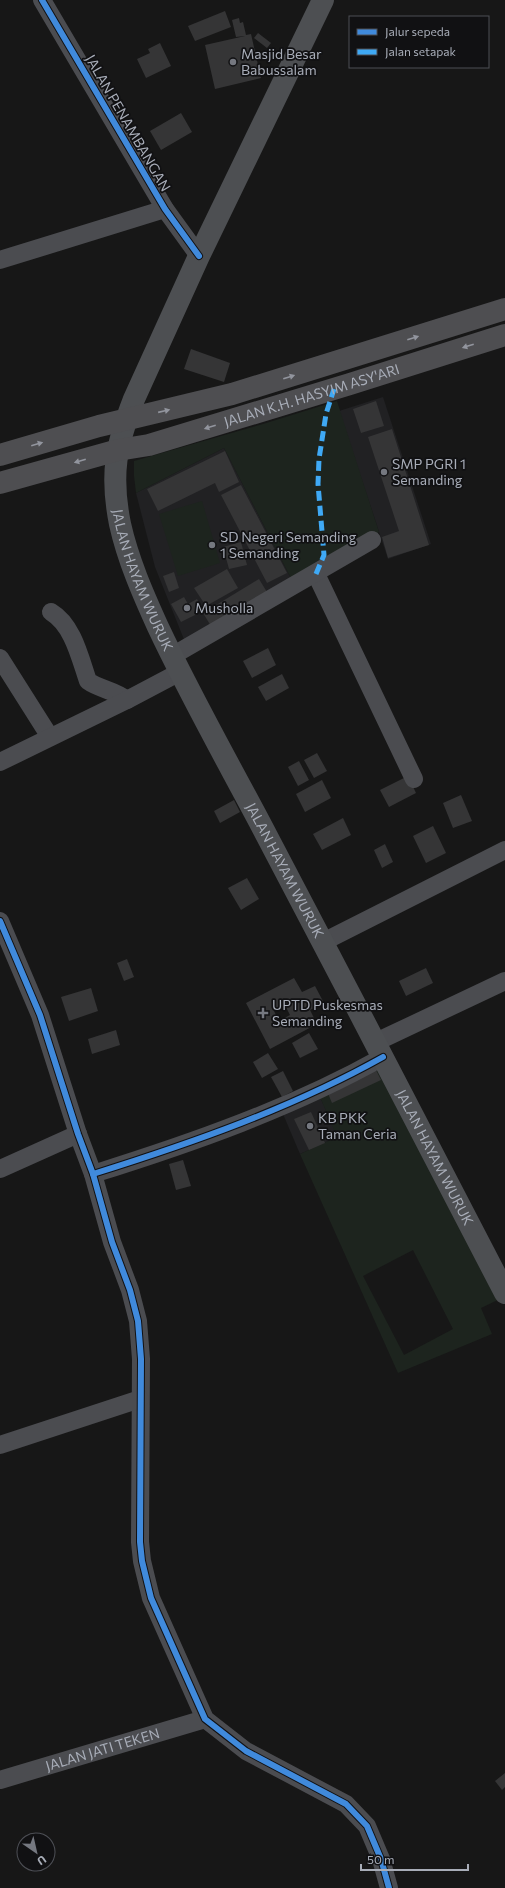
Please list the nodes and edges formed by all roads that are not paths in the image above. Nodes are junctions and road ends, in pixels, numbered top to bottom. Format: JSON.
{"nodes":[{"id":1,"x":42,"y":0,"type":"edge"},
{"id":2,"x":323,"y":0,"type":"edge"},
{"id":3,"x":165,"y":209,"type":"junction"},
{"id":4,"x":199,"y":256,"type":"junction"},
{"id":5,"x":0,"y":260,"type":"edge"},
{"id":6,"x":505,"y":309,"type":"edge"},
{"id":7,"x":505,"y":335,"type":"edge"},
{"id":8,"x":122,"y":434,"type":"junction"},
{"id":9,"x":0,"y":455,"type":"edge"},
{"id":10,"x":0,"y":483,"type":"edge"},
{"id":11,"x":372,"y":540,"type":"dead end"},
{"id":12,"x":316,"y":574,"type":"junction"},
{"id":13,"x":51,"y":612,"type":"dead end"},
{"id":14,"x":0,"y":658,"type":"edge"},
{"id":15,"x":176,"y":664,"type":"junction"},
{"id":16,"x":127,"y":700,"type":"junction"},
{"id":17,"x":50,"y":737,"type":"junction"},
{"id":18,"x":0,"y":762,"type":"edge"},
{"id":19,"x":414,"y":779,"type":"dead end"},
{"id":20,"x":505,"y":850,"type":"edge"},
{"id":21,"x":0,"y":922,"type":"edge"},
{"id":22,"x":323,"y":942,"type":"junction"},
{"id":23,"x":505,"y":981,"type":"edge"},
{"id":24,"x":380,"y":1050,"type":"junction"},
{"id":25,"x":78,"y":1134,"type":"junction"},
{"id":26,"x":0,"y":1169,"type":"edge"},
{"id":27,"x":93,"y":1174,"type":"junction"},
{"id":28,"x":505,"y":1293,"type":"edge"},
{"id":29,"x":140,"y":1400,"type":"junction"},
{"id":30,"x":0,"y":1445,"type":"edge"},
{"id":31,"x":205,"y":1720,"type":"junction"},
{"id":32,"x":0,"y":1780,"type":"edge"},
{"id":33,"x":389,"y":1888,"type":"edge"}],
"edges":[{"from":1,"to":3,"type":"street","name":"JALAN PENAMBANGAN"},
{"from":2,"to":4,"type":"main road","name":"JALAN HAYAM WURUK"},
{"from":3,"to":4,"type":"street","name":"JALAN PENAMBANGAN"},
{"from":3,"to":5,"type":"street"},
{"from":4,"to":8,"type":"main road","name":"JALAN HAYAM WURUK"},
{"from":8,"to":6,"type":"highway","name":"JALAN K.H. HASYIM ASY'ARI","one_way":true},
{"from":7,"to":8,"type":"highway","name":"JALAN K.H. HASYIM ASY'ARI","one_way":true},
{"from":9,"to":8,"type":"highway","one_way":true},
{"from":8,"to":10,"type":"highway","one_way":true},
{"from":8,"to":15,"type":"main road","name":"JALAN HAYAM WURUK"},
{"from":11,"to":12,"type":"street"},
{"from":12,"to":15,"type":"street"},
{"from":12,"to":19,"type":"street"},
{"from":13,"to":16,"type":"street"},
{"from":14,"to":17,"type":"street"},
{"from":15,"to":16,"type":"street"},
{"from":15,"to":22,"type":"main road","name":"JALAN HAYAM WURUK"},
{"from":16,"to":17,"type":"street"},
{"from":17,"to":18,"type":"street"},
{"from":20,"to":22,"type":"street"},
{"from":21,"to":25,"type":"street"},
{"from":22,"to":24,"type":"main road","name":"JALAN HAYAM WURUK"},
{"from":23,"to":24,"type":"street"},
{"from":24,"to":27,"type":"street"},
{"from":24,"to":28,"type":"main road","name":"JALAN HAYAM WURUK"},
{"from":25,"to":26,"type":"street"},
{"from":25,"to":27,"type":"street"},
{"from":27,"to":29,"type":"street"},
{"from":29,"to":30,"type":"street"},
{"from":29,"to":31,"type":"street"},
{"from":31,"to":32,"type":"street","name":"JALAN JATI TEKEN"},
{"from":31,"to":33,"type":"street"}]}
